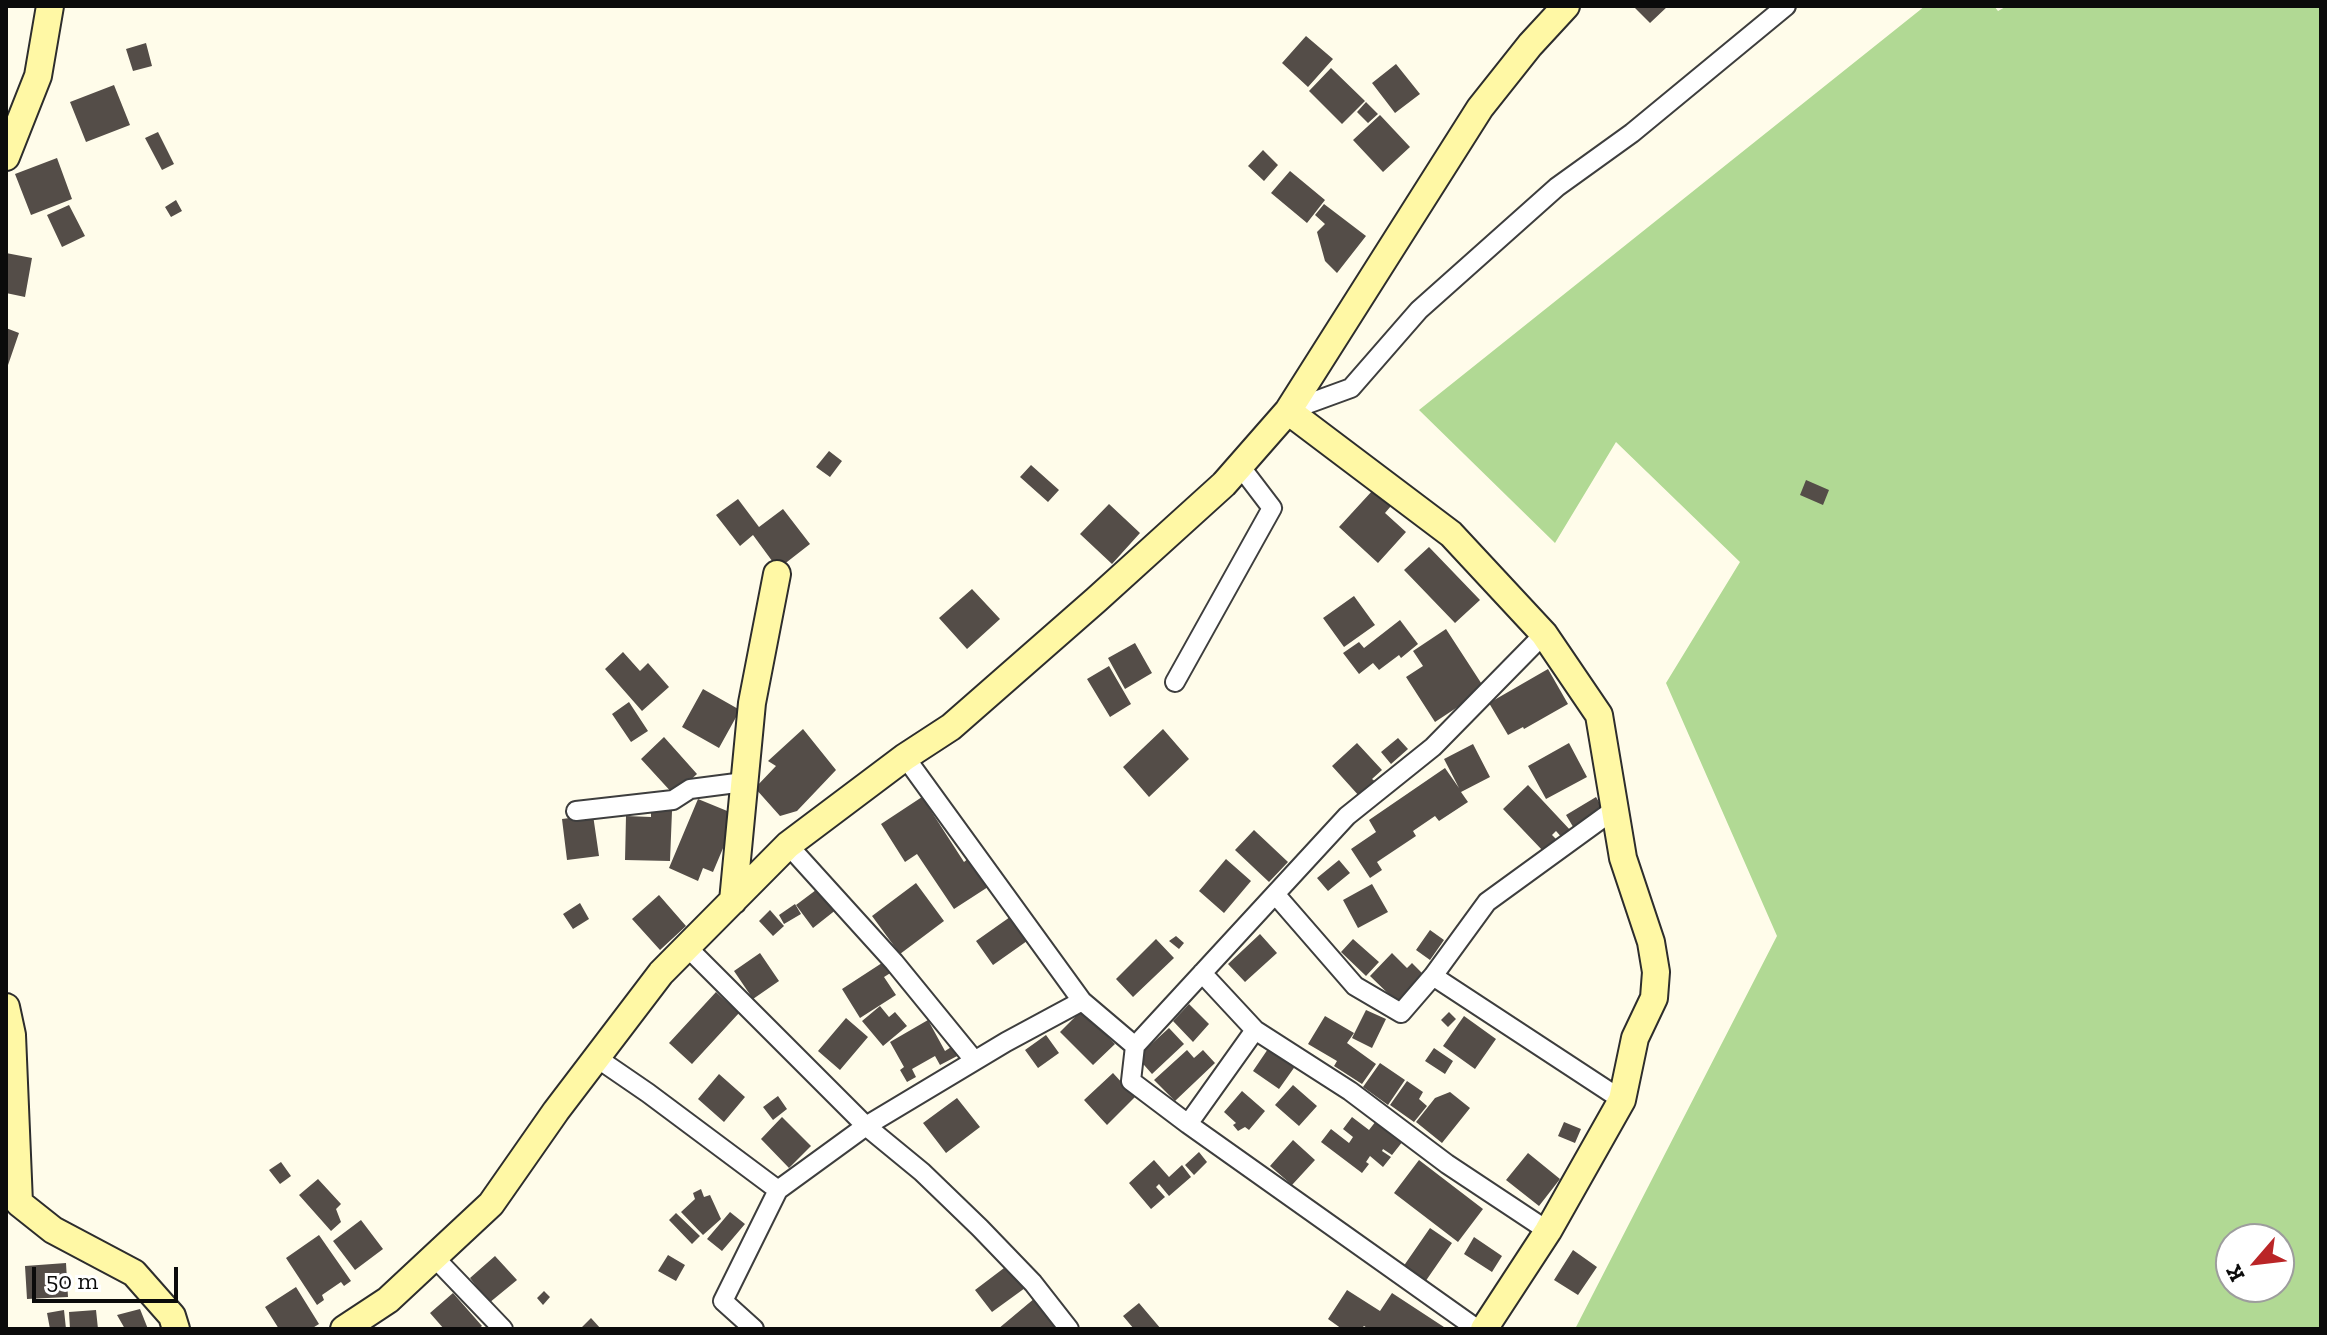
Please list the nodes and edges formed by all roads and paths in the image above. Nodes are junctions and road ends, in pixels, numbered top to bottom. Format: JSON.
{"nodes":[{"id":1,"x":50,"y":6,"type":"edge"},
{"id":2,"x":1566,"y":6,"type":"edge"},
{"id":3,"x":1786,"y":6,"type":"edge"},
{"id":4,"x":6,"y":157,"type":"edge"},
{"id":5,"x":1288,"y":411,"type":"junction"},
{"id":6,"x":1240,"y":466,"type":"junction"},
{"id":7,"x":777,"y":574,"type":"dead end"},
{"id":8,"x":1544,"y":634,"type":"junction"},
{"id":9,"x":1175,"y":682,"type":"dead end"},
{"id":10,"x":905,"y":757,"type":"junction"},
{"id":11,"x":744,"y":782,"type":"junction"},
{"id":12,"x":1615,"y":809,"type":"junction"},
{"id":13,"x":576,"y":811,"type":"dead end"},
{"id":14,"x":788,"y":845,"type":"junction"},
{"id":15,"x":1275,"y":894,"type":"junction"},
{"id":16,"x":733,"y":901,"type":"junction"},
{"id":17,"x":687,"y":947,"type":"junction"},
{"id":18,"x":1202,"y":973,"type":"junction"},
{"id":19,"x":1433,"y":976,"type":"junction"},
{"id":20,"x":1082,"y":1001,"type":"junction"},
{"id":21,"x":6,"y":1007,"type":"edge"},
{"id":22,"x":1255,"y":1030,"type":"junction"},
{"id":23,"x":1135,"y":1046,"type":"junction"},
{"id":24,"x":597,"y":1058,"type":"junction"},
{"id":25,"x":974,"y":1060,"type":"junction"},
{"id":26,"x":1622,"y":1100,"type":"junction"},
{"id":27,"x":1188,"y":1124,"type":"junction"},
{"id":28,"x":866,"y":1126,"type":"junction"},
{"id":29,"x":778,"y":1190,"type":"junction"},
{"id":30,"x":1548,"y":1231,"type":"junction"},
{"id":31,"x":434,"y":1257,"type":"junction"},
{"id":32,"x":176,"y":1329,"type":"edge"},
{"id":33,"x":344,"y":1329,"type":"edge"},
{"id":34,"x":503,"y":1329,"type":"edge"},
{"id":35,"x":754,"y":1329,"type":"edge"},
{"id":36,"x":1069,"y":1329,"type":"edge"},
{"id":37,"x":1477,"y":1329,"type":"edge"},
{"id":38,"x":1484,"y":1329,"type":"edge"}],
"edges":[{"from":1,"to":4,"type":"street"},
{"from":2,"to":5,"type":"street"},
{"from":3,"to":5,"type":"street"},
{"from":5,"to":6,"type":"street"},
{"from":5,"to":8,"type":"street"},
{"from":6,"to":9,"type":"street"},
{"from":6,"to":10,"type":"street"},
{"from":7,"to":11,"type":"street"},
{"from":8,"to":12,"type":"street"},
{"from":8,"to":15,"type":"street"},
{"from":10,"to":14,"type":"street"},
{"from":10,"to":20,"type":"street"},
{"from":11,"to":13,"type":"street"},
{"from":11,"to":16,"type":"street"},
{"from":12,"to":19,"type":"street"},
{"from":12,"to":26,"type":"street"},
{"from":14,"to":16,"type":"street"},
{"from":14,"to":25,"type":"street"},
{"from":15,"to":18,"type":"street"},
{"from":15,"to":19,"type":"street"},
{"from":16,"to":17,"type":"street"},
{"from":17,"to":24,"type":"street"},
{"from":17,"to":28,"type":"street"},
{"from":18,"to":22,"type":"street"},
{"from":18,"to":23,"type":"street"},
{"from":19,"to":26,"type":"street"},
{"from":20,"to":23,"type":"street"},
{"from":20,"to":25,"type":"street"},
{"from":21,"to":32,"type":"street"},
{"from":22,"to":27,"type":"street"},
{"from":22,"to":30,"type":"street"},
{"from":23,"to":27,"type":"street"},
{"from":24,"to":29,"type":"street"},
{"from":24,"to":31,"type":"street"},
{"from":25,"to":28,"type":"street"},
{"from":26,"to":30,"type":"street"},
{"from":27,"to":37,"type":"street"},
{"from":28,"to":29,"type":"street"},
{"from":28,"to":36,"type":"street"},
{"from":29,"to":35,"type":"street"},
{"from":30,"to":38,"type":"street"},
{"from":31,"to":33,"type":"street"},
{"from":31,"to":34,"type":"street"}]}
